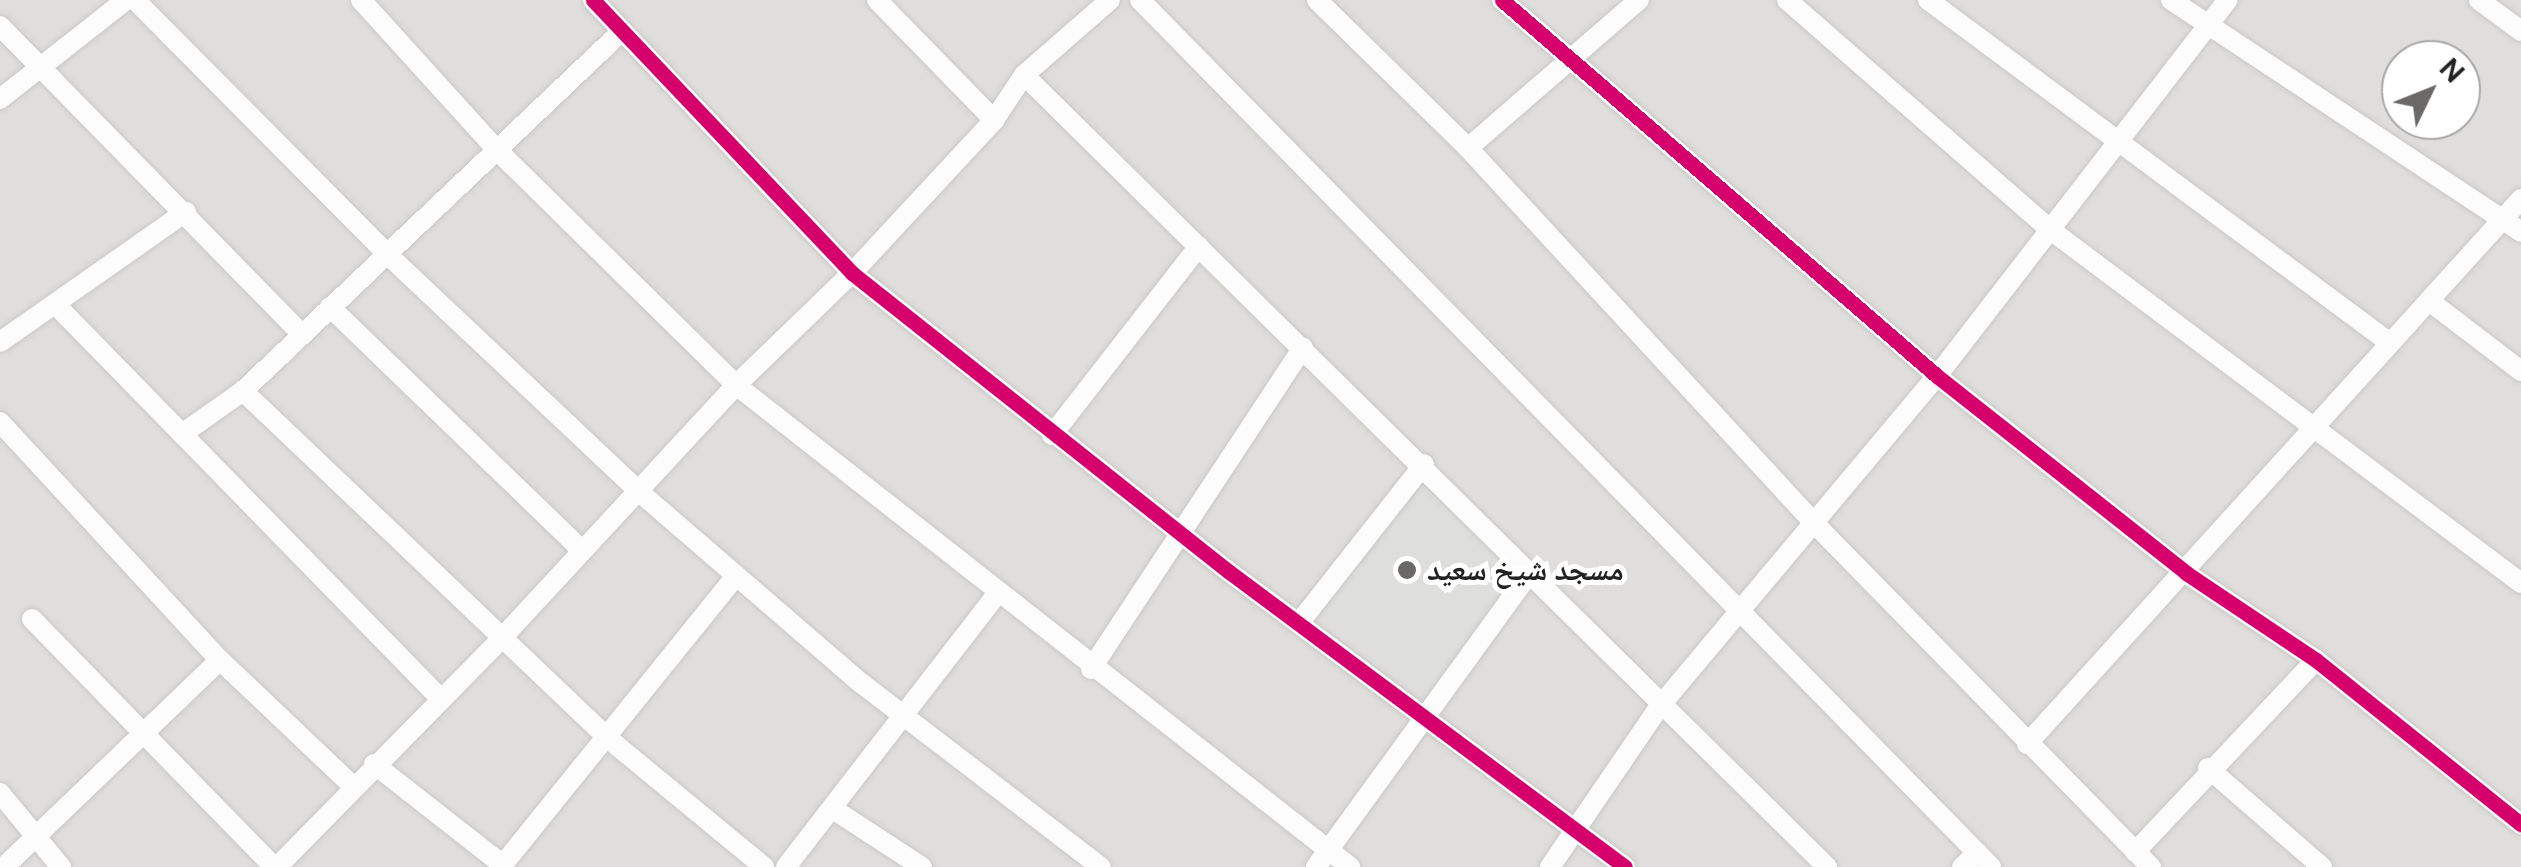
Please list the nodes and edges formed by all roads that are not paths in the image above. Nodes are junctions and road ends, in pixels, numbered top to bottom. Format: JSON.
{"nodes":[{"id":1,"x":126,"y":0,"type":"edge"},
{"id":2,"x":135,"y":0,"type":"edge"},
{"id":3,"x":361,"y":0,"type":"edge"},
{"id":4,"x":593,"y":0,"type":"edge"},
{"id":5,"x":877,"y":0,"type":"edge"},
{"id":6,"x":1110,"y":0,"type":"edge"},
{"id":7,"x":1140,"y":0,"type":"edge"},
{"id":8,"x":1317,"y":0,"type":"edge"},
{"id":9,"x":1502,"y":0,"type":"edge"},
{"id":10,"x":1639,"y":0,"type":"edge"},
{"id":11,"x":1787,"y":0,"type":"edge"},
{"id":12,"x":1928,"y":0,"type":"edge"},
{"id":13,"x":2172,"y":0,"type":"edge"},
{"id":14,"x":2228,"y":0,"type":"edge"},
{"id":15,"x":2480,"y":0,"type":"edge"},
{"id":16,"x":0,"y":26,"type":"edge"},
{"id":17,"x":2207,"y":27,"type":"junction"},
{"id":18,"x":2521,"y":32,"type":"edge"},
{"id":19,"x":620,"y":34,"type":"junction"},
{"id":20,"x":1572,"y":58,"type":"junction"},
{"id":21,"x":44,"y":69,"type":"junction"},
{"id":22,"x":1024,"y":75,"type":"junction"},
{"id":23,"x":0,"y":99,"type":"edge"},
{"id":24,"x":994,"y":120,"type":"junction"},
{"id":25,"x":2124,"y":142,"type":"junction"},
{"id":26,"x":1468,"y":148,"type":"junction"},
{"id":27,"x":498,"y":151,"type":"junction"},
{"id":28,"x":2521,"y":199,"type":"edge"},
{"id":29,"x":186,"y":212,"type":"junction"},
{"id":30,"x":2502,"y":219,"type":"junction"},
{"id":31,"x":2052,"y":231,"type":"junction"},
{"id":32,"x":2521,"y":232,"type":"edge"},
{"id":33,"x":1199,"y":246,"type":"junction"},
{"id":34,"x":386,"y":254,"type":"junction"},
{"id":35,"x":852,"y":274,"type":"junction"},
{"id":36,"x":2432,"y":303,"type":"junction"},
{"id":37,"x":56,"y":305,"type":"junction"},
{"id":38,"x":330,"y":308,"type":"junction"},
{"id":39,"x":301,"y":333,"type":"junction"},
{"id":40,"x":0,"y":342,"type":"edge"},
{"id":41,"x":2390,"y":343,"type":"junction"},
{"id":42,"x":1304,"y":348,"type":"junction"},
{"id":43,"x":2521,"y":372,"type":"edge"},
{"id":44,"x":1936,"y":376,"type":"junction"},
{"id":45,"x":736,"y":384,"type":"junction"},
{"id":46,"x":244,"y":391,"type":"junction"},
{"id":47,"x":0,"y":422,"type":"edge"},
{"id":48,"x":2312,"y":432,"type":"junction"},
{"id":49,"x":182,"y":434,"type":"junction"},
{"id":50,"x":1052,"y":435,"type":"junction"},
{"id":51,"x":1424,"y":464,"type":"junction"},
{"id":52,"x":636,"y":490,"type":"junction"},
{"id":53,"x":1814,"y":522,"type":"junction"},
{"id":54,"x":1181,"y":530,"type":"junction"},
{"id":55,"x":581,"y":549,"type":"junction"},
{"id":56,"x":1529,"y":574,"type":"junction"},
{"id":57,"x":2186,"y":574,"type":"junction"},
{"id":58,"x":736,"y":576,"type":"junction"},
{"id":59,"x":2521,"y":584,"type":"edge"},
{"id":60,"x":996,"y":595,"type":"junction"},
{"id":61,"x":1741,"y":610,"type":"junction"},
{"id":62,"x":32,"y":619,"type":"dead end"},
{"id":63,"x":1299,"y":624,"type":"junction"},
{"id":64,"x":500,"y":640,"type":"junction"},
{"id":65,"x":220,"y":660,"type":"junction"},
{"id":66,"x":2316,"y":660,"type":"junction"},
{"id":67,"x":1091,"y":669,"type":"junction"},
{"id":68,"x":440,"y":698,"type":"junction"},
{"id":69,"x":1660,"y":706,"type":"junction"},
{"id":70,"x":906,"y":718,"type":"junction"},
{"id":71,"x":1428,"y":719,"type":"junction"},
{"id":72,"x":143,"y":734,"type":"junction"},
{"id":73,"x":610,"y":740,"type":"junction"},
{"id":74,"x":2028,"y":744,"type":"junction"},
{"id":75,"x":374,"y":764,"type":"junction"},
{"id":76,"x":2208,"y":768,"type":"junction"},
{"id":77,"x":353,"y":786,"type":"junction"},
{"id":78,"x":0,"y":793,"type":"edge"},
{"id":79,"x":833,"y":808,"type":"junction"},
{"id":80,"x":2521,"y":824,"type":"edge"},
{"id":81,"x":1578,"y":829,"type":"junction"},
{"id":82,"x":36,"y":836,"type":"junction"},
{"id":83,"x":1329,"y":849,"type":"junction"},
{"id":84,"x":2134,"y":852,"type":"junction"},
{"id":85,"x":1977,"y":862,"type":"edge"},
{"id":86,"x":502,"y":866,"type":"edge"},
{"id":87,"x":4,"y":867,"type":"edge"},
{"id":88,"x":60,"y":867,"type":"edge"},
{"id":89,"x":275,"y":867,"type":"edge"},
{"id":90,"x":764,"y":867,"type":"edge"},
{"id":91,"x":786,"y":867,"type":"edge"},
{"id":92,"x":922,"y":867,"type":"edge"},
{"id":93,"x":1101,"y":867,"type":"edge"},
{"id":94,"x":1316,"y":867,"type":"edge"},
{"id":95,"x":1350,"y":867,"type":"edge"},
{"id":96,"x":1550,"y":867,"type":"edge"},
{"id":97,"x":1625,"y":867,"type":"edge"},
{"id":98,"x":1827,"y":867,"type":"edge"},
{"id":99,"x":2151,"y":867,"type":"edge"},
{"id":100,"x":2322,"y":867,"type":"edge"}],
"edges":[{"from":1,"to":21,"type":"street"},
{"from":2,"to":34,"type":"street"},
{"from":3,"to":27,"type":"street"},
{"from":4,"to":19,"type":"street"},
{"from":5,"to":24,"type":"street"},
{"from":6,"to":22,"type":"street"},
{"from":7,"to":61,"type":"street"},
{"from":8,"to":26,"type":"street"},
{"from":9,"to":20,"type":"street"},
{"from":10,"to":20,"type":"street"},
{"from":11,"to":31,"type":"street"},
{"from":12,"to":25,"type":"street"},
{"from":13,"to":17,"type":"street"},
{"from":14,"to":17,"type":"street"},
{"from":15,"to":18,"type":"street"},
{"from":16,"to":21,"type":"street"},
{"from":17,"to":25,"type":"street"},
{"from":17,"to":30,"type":"street"},
{"from":19,"to":27,"type":"street"},
{"from":19,"to":35,"type":"street"},
{"from":20,"to":26,"type":"street"},
{"from":20,"to":44,"type":"street"},
{"from":21,"to":23,"type":"street"},
{"from":21,"to":29,"type":"street"},
{"from":22,"to":24,"type":"street"},
{"from":22,"to":33,"type":"street"},
{"from":24,"to":35,"type":"street"},
{"from":25,"to":31,"type":"street"},
{"from":25,"to":41,"type":"street"},
{"from":26,"to":53,"type":"street"},
{"from":27,"to":34,"type":"street"},
{"from":27,"to":45,"type":"street"},
{"from":28,"to":30,"type":"street"},
{"from":29,"to":37,"type":"street"},
{"from":29,"to":39,"type":"street"},
{"from":30,"to":32,"type":"street"},
{"from":30,"to":36,"type":"street"},
{"from":31,"to":44,"type":"street"},
{"from":31,"to":48,"type":"street"},
{"from":33,"to":42,"type":"street"},
{"from":33,"to":50,"type":"street"},
{"from":34,"to":38,"type":"street"},
{"from":34,"to":52,"type":"street"},
{"from":35,"to":45,"type":"street"},
{"from":35,"to":50,"type":"street"},
{"from":36,"to":41,"type":"street"},
{"from":36,"to":43,"type":"street"},
{"from":37,"to":40,"type":"street"},
{"from":37,"to":49,"type":"street"},
{"from":38,"to":39,"type":"street"},
{"from":38,"to":55,"type":"street"},
{"from":39,"to":46,"type":"street"},
{"from":41,"to":48,"type":"street"},
{"from":42,"to":51,"type":"street"},
{"from":42,"to":54,"type":"street"},
{"from":44,"to":53,"type":"street"},
{"from":44,"to":57,"type":"street"},
{"from":45,"to":52,"type":"street"},
{"from":45,"to":60,"type":"street"},
{"from":46,"to":49,"type":"street"},
{"from":46,"to":64,"type":"street"},
{"from":47,"to":65,"type":"street"},
{"from":48,"to":57,"type":"street"},
{"from":48,"to":59,"type":"street"},
{"from":49,"to":68,"type":"street"},
{"from":50,"to":54,"type":"street"},
{"from":51,"to":56,"type":"street"},
{"from":51,"to":63,"type":"street"},
{"from":52,"to":55,"type":"street"},
{"from":52,"to":58,"type":"street"},
{"from":53,"to":61,"type":"street"},
{"from":53,"to":74,"type":"street"},
{"from":54,"to":63,"type":"street"},
{"from":54,"to":67,"type":"street"},
{"from":55,"to":64,"type":"street"},
{"from":56,"to":69,"type":"street"},
{"from":56,"to":71,"type":"street"},
{"from":57,"to":66,"type":"street"},
{"from":57,"to":74,"type":"street"},
{"from":58,"to":70,"type":"street"},
{"from":58,"to":73,"type":"street"},
{"from":60,"to":67,"type":"street"},
{"from":60,"to":70,"type":"street"},
{"from":61,"to":69,"type":"street"},
{"from":61,"to":85,"type":"street"},
{"from":62,"to":72,"type":"street"},
{"from":63,"to":71,"type":"street"},
{"from":64,"to":68,"type":"street"},
{"from":64,"to":73,"type":"street"},
{"from":65,"to":72,"type":"street"},
{"from":65,"to":77,"type":"street"},
{"from":66,"to":76,"type":"street"},
{"from":66,"to":80,"type":"street"},
{"from":67,"to":83,"type":"street"},
{"from":68,"to":75,"type":"street"},
{"from":69,"to":81,"type":"street"},
{"from":69,"to":98,"type":"street"},
{"from":70,"to":79,"type":"street"},
{"from":70,"to":93,"type":"street"},
{"from":71,"to":81,"type":"street"},
{"from":71,"to":83,"type":"street"},
{"from":72,"to":82,"type":"street"},
{"from":72,"to":89,"type":"street"},
{"from":73,"to":86,"type":"street"},
{"from":73,"to":90,"type":"street"},
{"from":74,"to":84,"type":"street"},
{"from":75,"to":77,"type":"street"},
{"from":75,"to":86,"type":"street"},
{"from":76,"to":84,"type":"street"},
{"from":76,"to":100,"type":"street"},
{"from":77,"to":89,"type":"street"},
{"from":78,"to":82,"type":"street"},
{"from":79,"to":91,"type":"street"},
{"from":79,"to":92,"type":"street"},
{"from":81,"to":96,"type":"street"},
{"from":81,"to":97,"type":"street"},
{"from":82,"to":87,"type":"street"},
{"from":82,"to":88,"type":"street"},
{"from":83,"to":94,"type":"street"},
{"from":83,"to":95,"type":"street"},
{"from":84,"to":99,"type":"street"}]}
